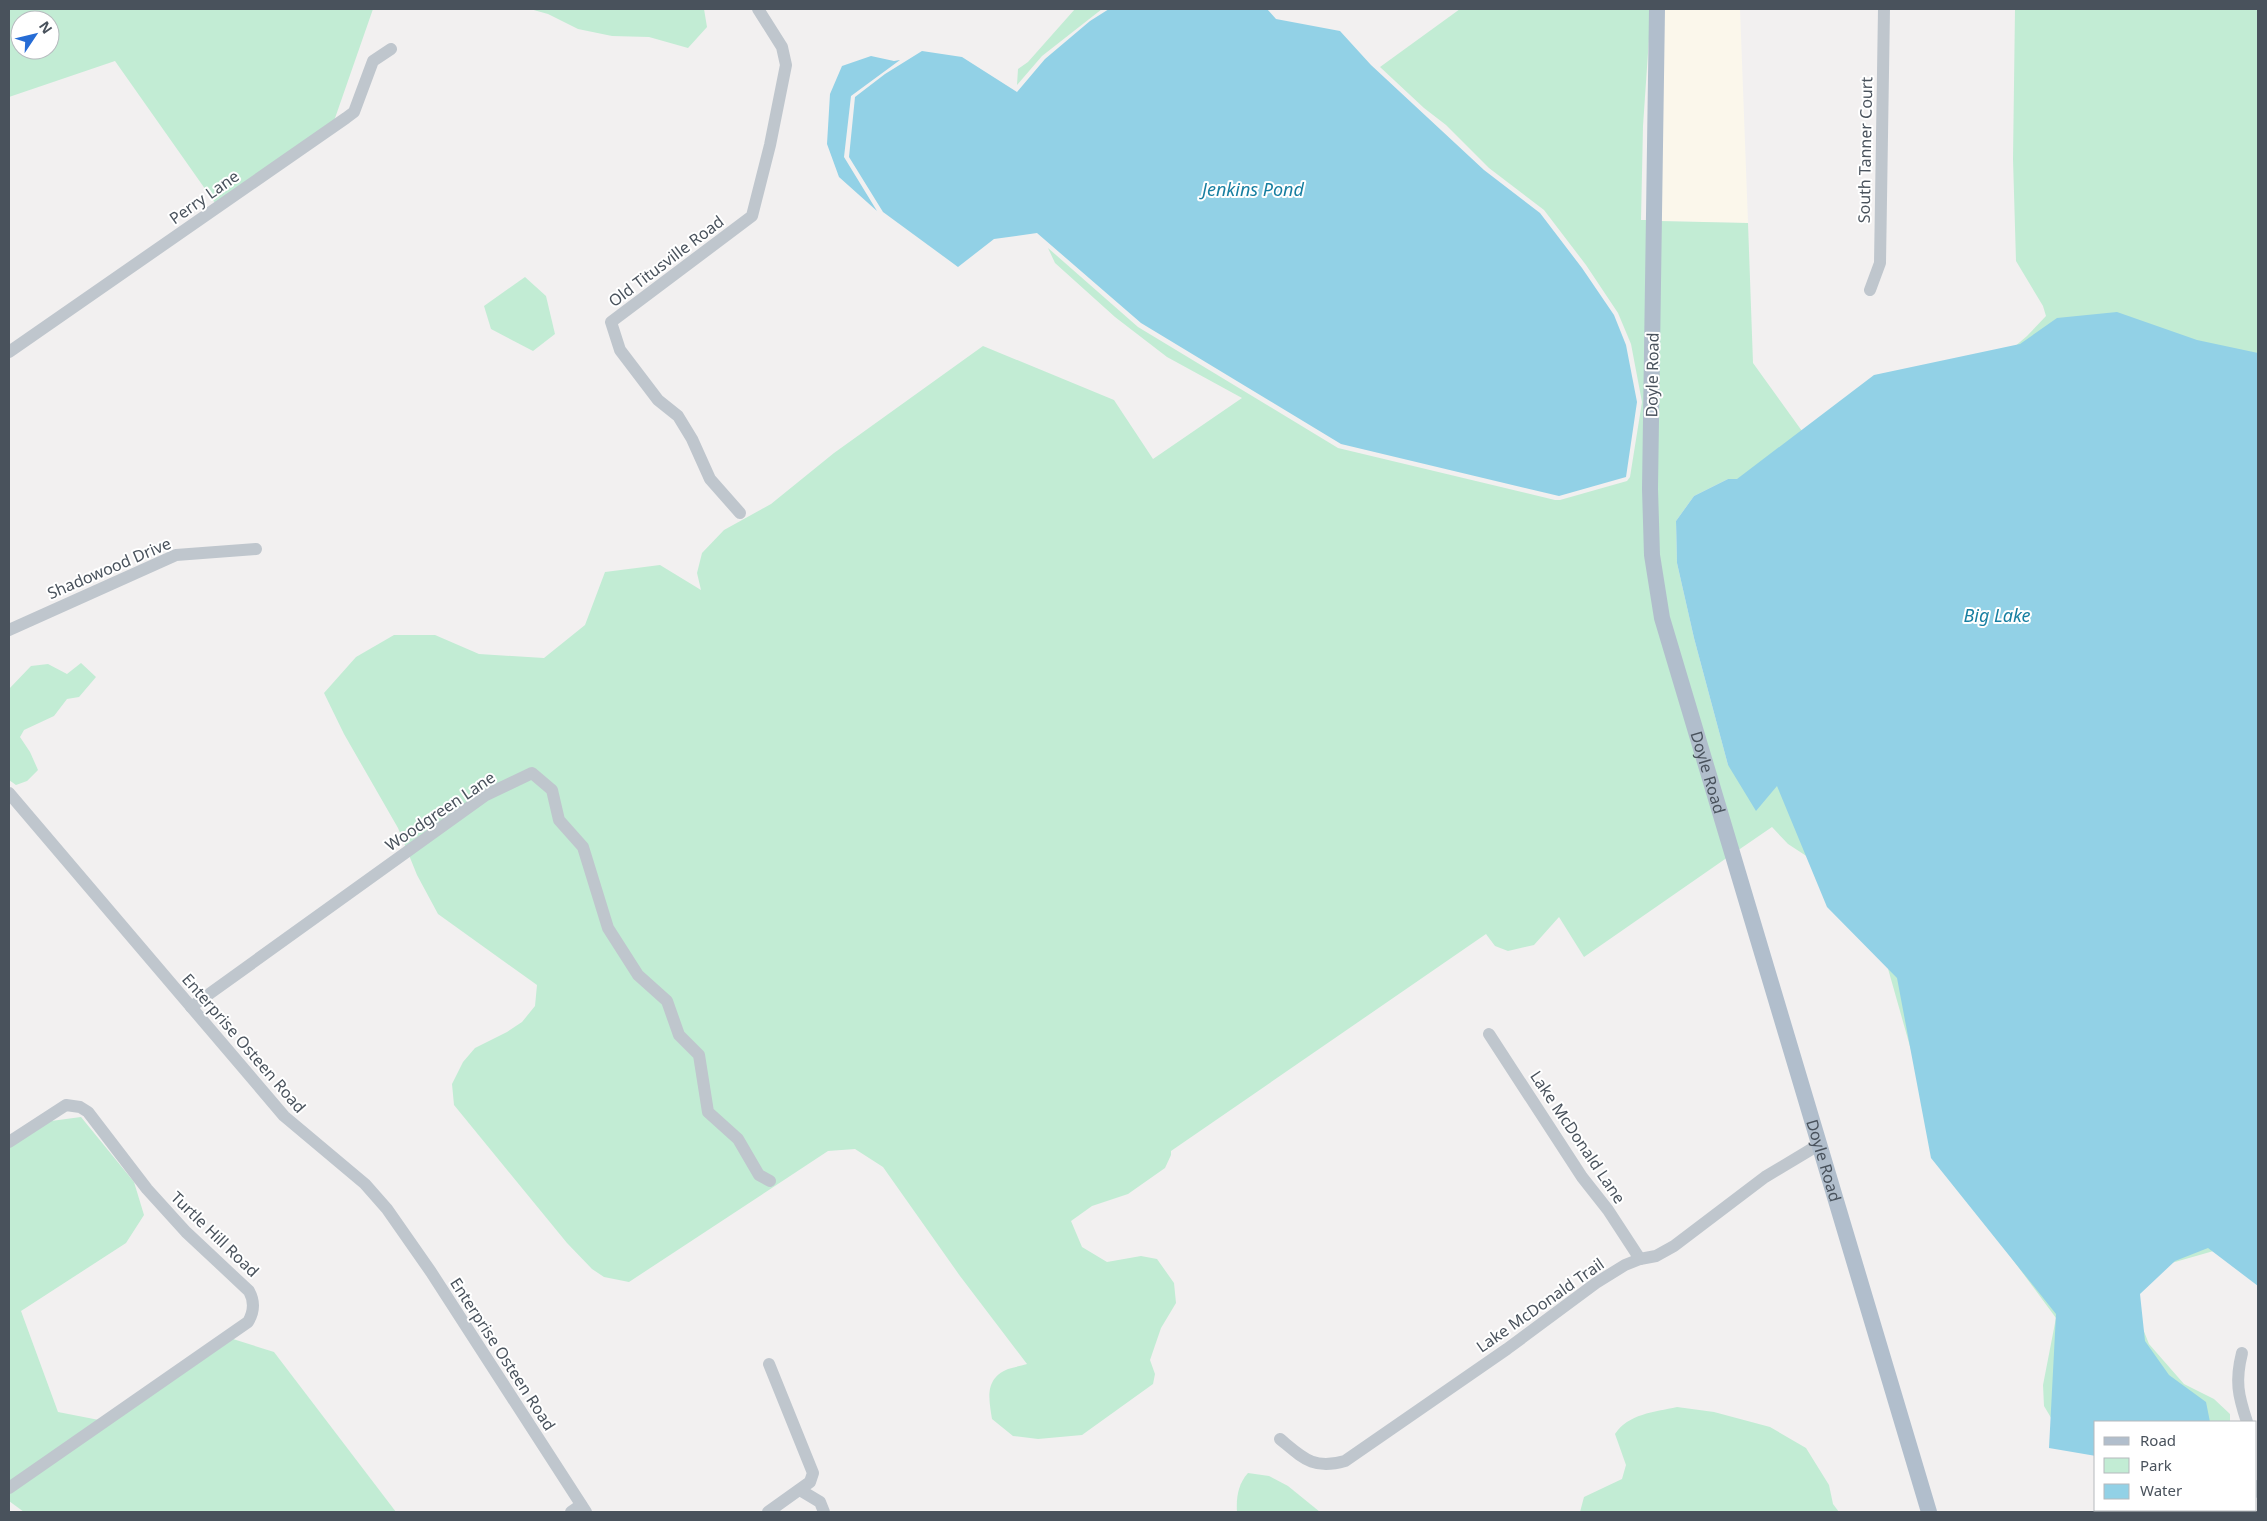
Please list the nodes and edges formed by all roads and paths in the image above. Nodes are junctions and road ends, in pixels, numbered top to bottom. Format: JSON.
{"nodes":[{"id":1,"x":758,"y":9,"type":"edge"},
{"id":2,"x":1657,"y":9,"type":"edge"},
{"id":3,"x":1884,"y":9,"type":"edge"},
{"id":4,"x":391,"y":48,"type":"dead end"},
{"id":5,"x":1870,"y":290,"type":"dead end"},
{"id":6,"x":9,"y":352,"type":"edge"},
{"id":7,"x":740,"y":513,"type":"dead end"},
{"id":8,"x":256,"y":549,"type":"dead end"},
{"id":9,"x":9,"y":630,"type":"edge"},
{"id":10,"x":12,"y":802,"type":"edge"},
{"id":11,"x":191,"y":1007,"type":"junction"},
{"id":12,"x":1489,"y":1034,"type":"dead end"},
{"id":13,"x":9,"y":1142,"type":"edge"},
{"id":14,"x":1820,"y":1144,"type":"junction"},
{"id":15,"x":770,"y":1181,"type":"dead end"},
{"id":16,"x":1640,"y":1259,"type":"junction"},
{"id":17,"x":2242,"y":1354,"type":"dead end"},
{"id":18,"x":769,"y":1364,"type":"dead end"},
{"id":19,"x":2247,"y":1421,"type":"edge"},
{"id":20,"x":1280,"y":1439,"type":"dead end"},
{"id":21,"x":9,"y":1488,"type":"edge"},
{"id":22,"x":800,"y":1490,"type":"junction"},
{"id":23,"x":579,"y":1510,"type":"edge"},
{"id":24,"x":768,"y":1512,"type":"edge"},
{"id":25,"x":824,"y":1512,"type":"edge"},
{"id":26,"x":1929,"y":1512,"type":"edge"}],
"edges":[{"from":1,"to":7,"type":"street","name":"Old Titusville Road"},
{"from":2,"to":14,"type":"main road","name":"Doyle Road"},
{"from":3,"to":5,"type":"street","name":"South Tanner Court"},
{"from":4,"to":6,"type":"street","name":"Perry Lane"},
{"from":8,"to":9,"type":"street","name":"Shadowood Drive"},
{"from":10,"to":11,"type":"street","name":"Enterprise Osteen Road"},
{"from":11,"to":15,"type":"street","name":"Woodgreen Lane"},
{"from":11,"to":23,"type":"street","name":"Enterprise Osteen Road"},
{"from":12,"to":16,"type":"street","name":"Lake McDonald Lane"},
{"from":13,"to":21,"type":"street","name":"Turtle Hill Road"},
{"from":14,"to":16,"type":"street","name":"Lake McDonald Trail"},
{"from":14,"to":26,"type":"main road","name":"Doyle Road"},
{"from":16,"to":20,"type":"street","name":"Lake McDonald Trail"},
{"from":17,"to":19,"type":"street"},
{"from":18,"to":22,"type":"street"},
{"from":22,"to":24,"type":"street"},
{"from":22,"to":25,"type":"street"}]}
